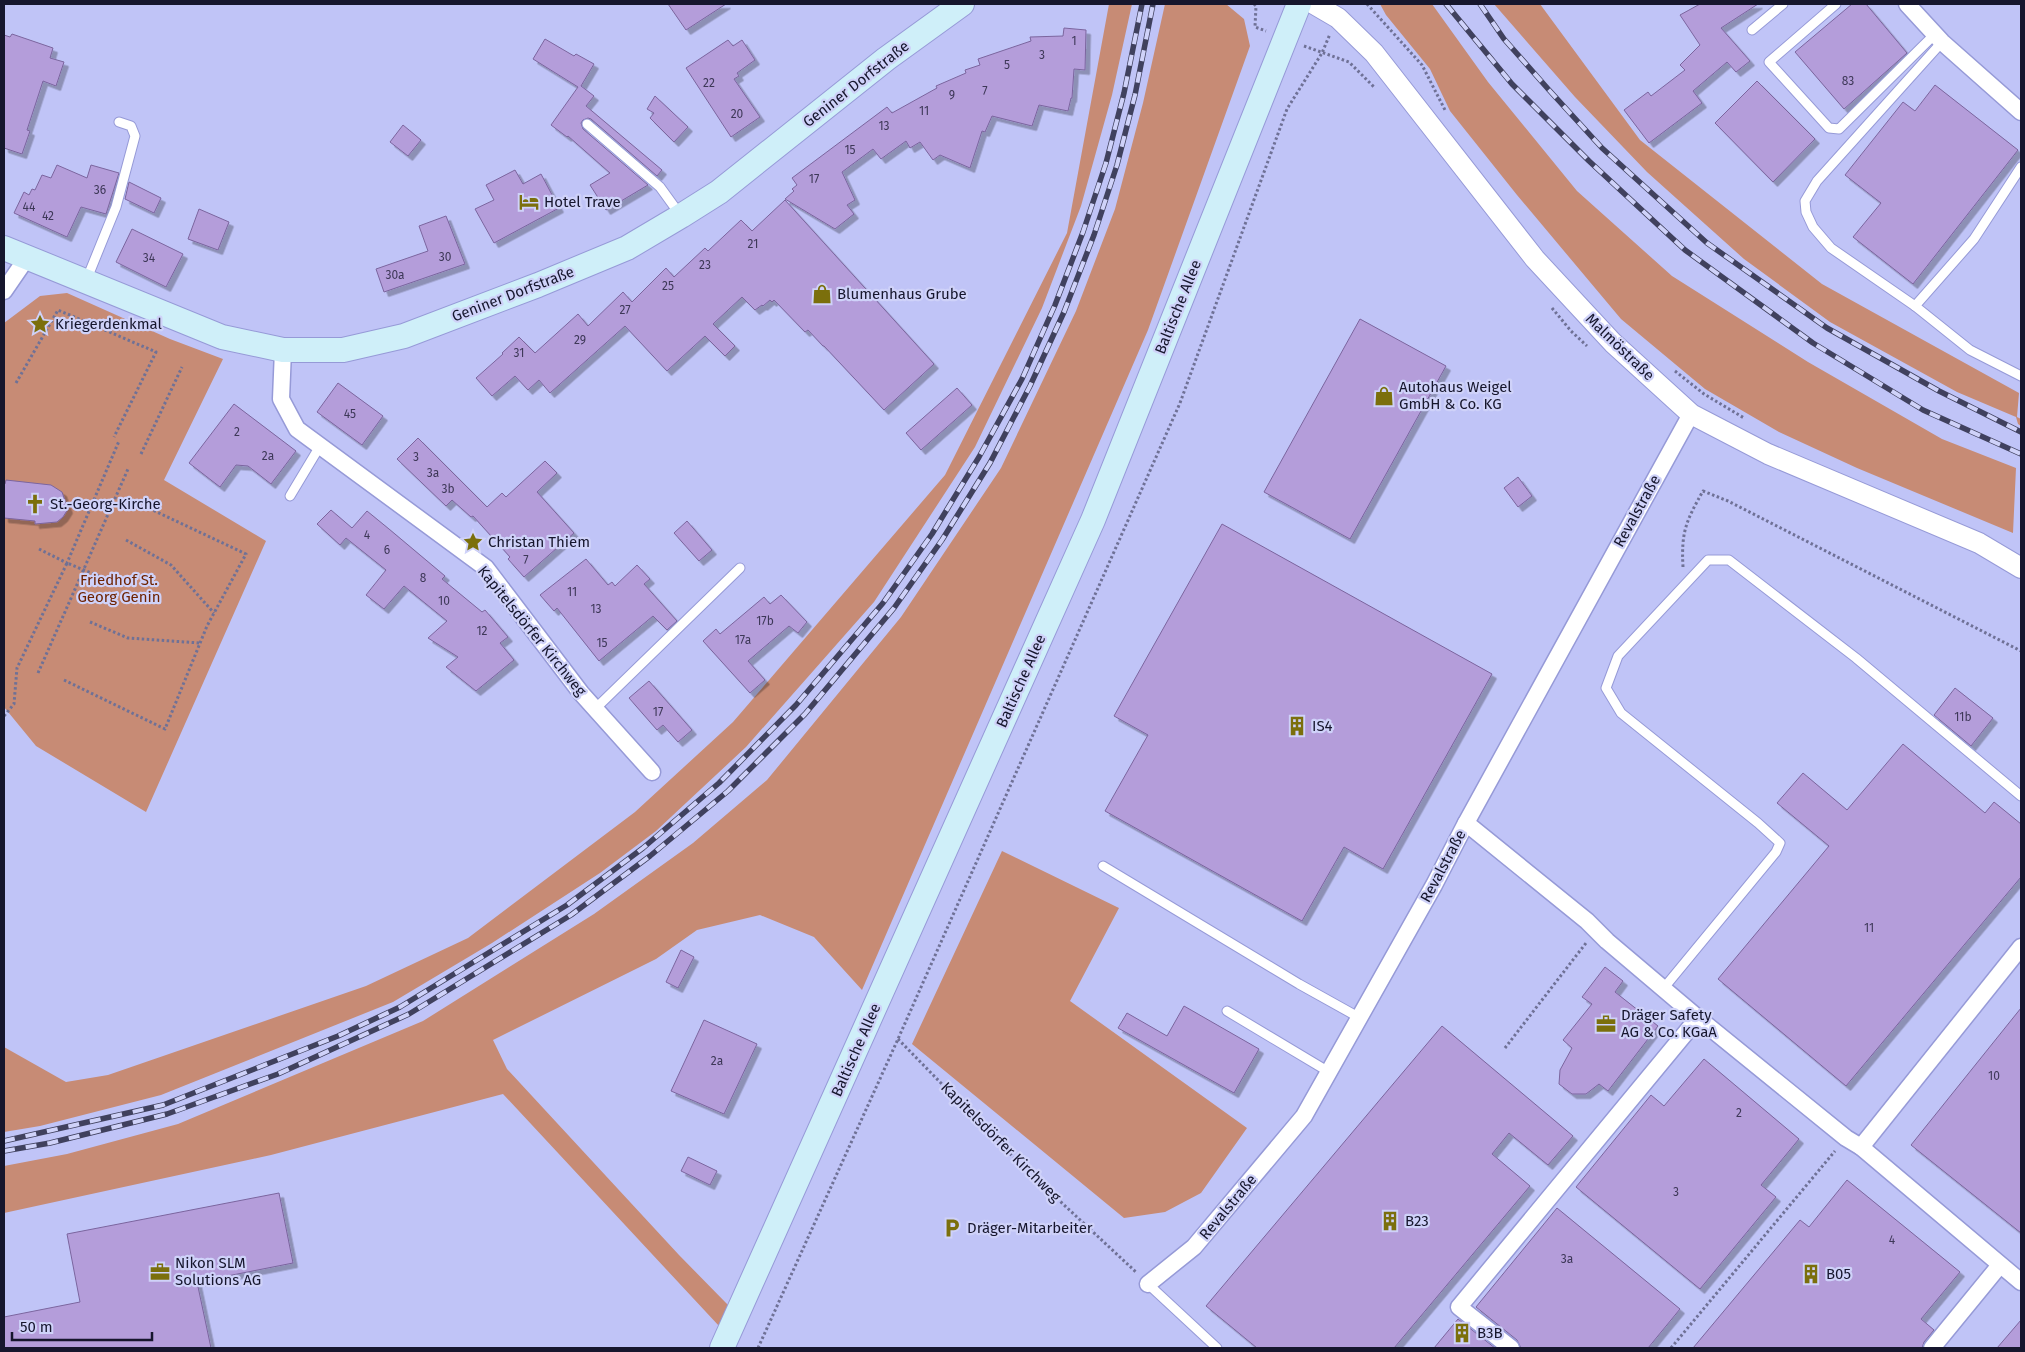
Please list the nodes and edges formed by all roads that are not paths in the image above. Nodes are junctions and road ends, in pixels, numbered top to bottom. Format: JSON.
{"nodes":[{"id":1,"x":962,"y":4,"type":"edge"},
{"id":2,"x":1299,"y":4,"type":"edge"},
{"id":3,"x":1314,"y":4,"type":"edge"},
{"id":4,"x":1783,"y":4,"type":"edge"},
{"id":5,"x":1836,"y":4,"type":"edge"},
{"id":6,"x":1907,"y":4,"type":"edge"},
{"id":7,"x":1752,"y":30,"type":"dead end"},
{"id":8,"x":1938,"y":38,"type":"junction"},
{"id":9,"x":2021,"y":112,"type":"edge"},
{"id":10,"x":119,"y":122,"type":"dead end"},
{"id":11,"x":587,"y":124,"type":"dead end"},
{"id":12,"x":2021,"y":167,"type":"edge"},
{"id":13,"x":681,"y":216,"type":"junction"},
{"id":14,"x":4,"y":248,"type":"edge"},
{"id":15,"x":26,"y":258,"type":"junction"},
{"id":16,"x":86,"y":282,"type":"junction"},
{"id":17,"x":4,"y":291,"type":"edge"},
{"id":18,"x":1915,"y":306,"type":"junction"},
{"id":19,"x":283,"y":350,"type":"junction"},
{"id":20,"x":2021,"y":376,"type":"edge"},
{"id":21,"x":1691,"y":414,"type":"junction"},
{"id":22,"x":320,"y":446,"type":"junction"},
{"id":23,"x":290,"y":496,"type":"dead end"},
{"id":24,"x":740,"y":568,"type":"dead end"},
{"id":25,"x":2021,"y":568,"type":"edge"},
{"id":26,"x":595,"y":709,"type":"junction"},
{"id":27,"x":652,"y":772,"type":"dead end"},
{"id":28,"x":2021,"y":796,"type":"edge"},
{"id":29,"x":1466,"y":823,"type":"junction"},
{"id":30,"x":1103,"y":866,"type":"dead end"},
{"id":31,"x":2021,"y":947,"type":"edge"},
{"id":32,"x":1663,"y":989,"type":"junction"},
{"id":33,"x":1227,"y":1011,"type":"dead end"},
{"id":34,"x":1360,"y":1018,"type":"junction"},
{"id":35,"x":1698,"y":1018,"type":"junction"},
{"id":36,"x":1329,"y":1072,"type":"junction"},
{"id":37,"x":1861,"y":1147,"type":"junction"},
{"id":38,"x":2000,"y":1265,"type":"junction"},
{"id":39,"x":2021,"y":1282,"type":"edge"},
{"id":40,"x":1148,"y":1284,"type":"joint"},
{"id":41,"x":722,"y":1348,"type":"edge"},
{"id":42,"x":1217,"y":1348,"type":"edge"},
{"id":43,"x":1511,"y":1348,"type":"edge"},
{"id":44,"x":1932,"y":1348,"type":"edge"}],
"edges":[{"from":1,"to":13,"type":"main road","name":"Geniner Dorfstraße"},
{"from":2,"to":41,"type":"main road","name":"Baltische Allee"},
{"from":3,"to":21,"type":"street","name":"Malmöstraße"},
{"from":4,"to":7,"type":"lane"},
{"from":5,"to":8,"type":"lane"},
{"from":6,"to":8,"type":"street"},
{"from":8,"to":9,"type":"street"},
{"from":8,"to":18,"type":"lane"},
{"from":10,"to":16,"type":"lane"},
{"from":11,"to":13,"type":"lane"},
{"from":12,"to":18,"type":"lane"},
{"from":13,"to":19,"type":"main road","name":"Geniner Dorfstraße"},
{"from":14,"to":15,"type":"main road","name":"Geniner Dorfstraße"},
{"from":15,"to":16,"type":"main road","name":"Geniner Dorfstraße"},
{"from":15,"to":17,"type":"street"},
{"from":16,"to":19,"type":"main road","name":"Geniner Dorfstraße"},
{"from":18,"to":20,"type":"lane"},
{"from":19,"to":22,"type":"street","name":"Kapitelsdörfer Kirchweg"},
{"from":21,"to":25,"type":"street","name":"Malmöstraße"},
{"from":21,"to":29,"type":"street","name":"Revalstraße"},
{"from":22,"to":23,"type":"lane"},
{"from":22,"to":26,"type":"street","name":"Kapitelsdörfer Kirchweg"},
{"from":24,"to":26,"type":"lane"},
{"from":26,"to":27,"type":"street","name":"Kapitelsdörfer Kirchweg"},
{"from":28,"to":32,"type":"lane"},
{"from":29,"to":32,"type":"street"},
{"from":29,"to":34,"type":"street","name":"Revalstraße"},
{"from":30,"to":34,"type":"lane"},
{"from":31,"to":37,"type":"street"},
{"from":32,"to":35,"type":"street"},
{"from":33,"to":36,"type":"lane"},
{"from":34,"to":36,"type":"street","name":"Revalstraße"},
{"from":35,"to":37,"type":"street"},
{"from":35,"to":43,"type":"street"},
{"from":36,"to":40,"type":"street","name":"Revalstraße"},
{"from":37,"to":38,"type":"street"},
{"from":38,"to":39,"type":"street"},
{"from":38,"to":44,"type":"street"},
{"from":40,"to":42,"type":"lane"}]}
